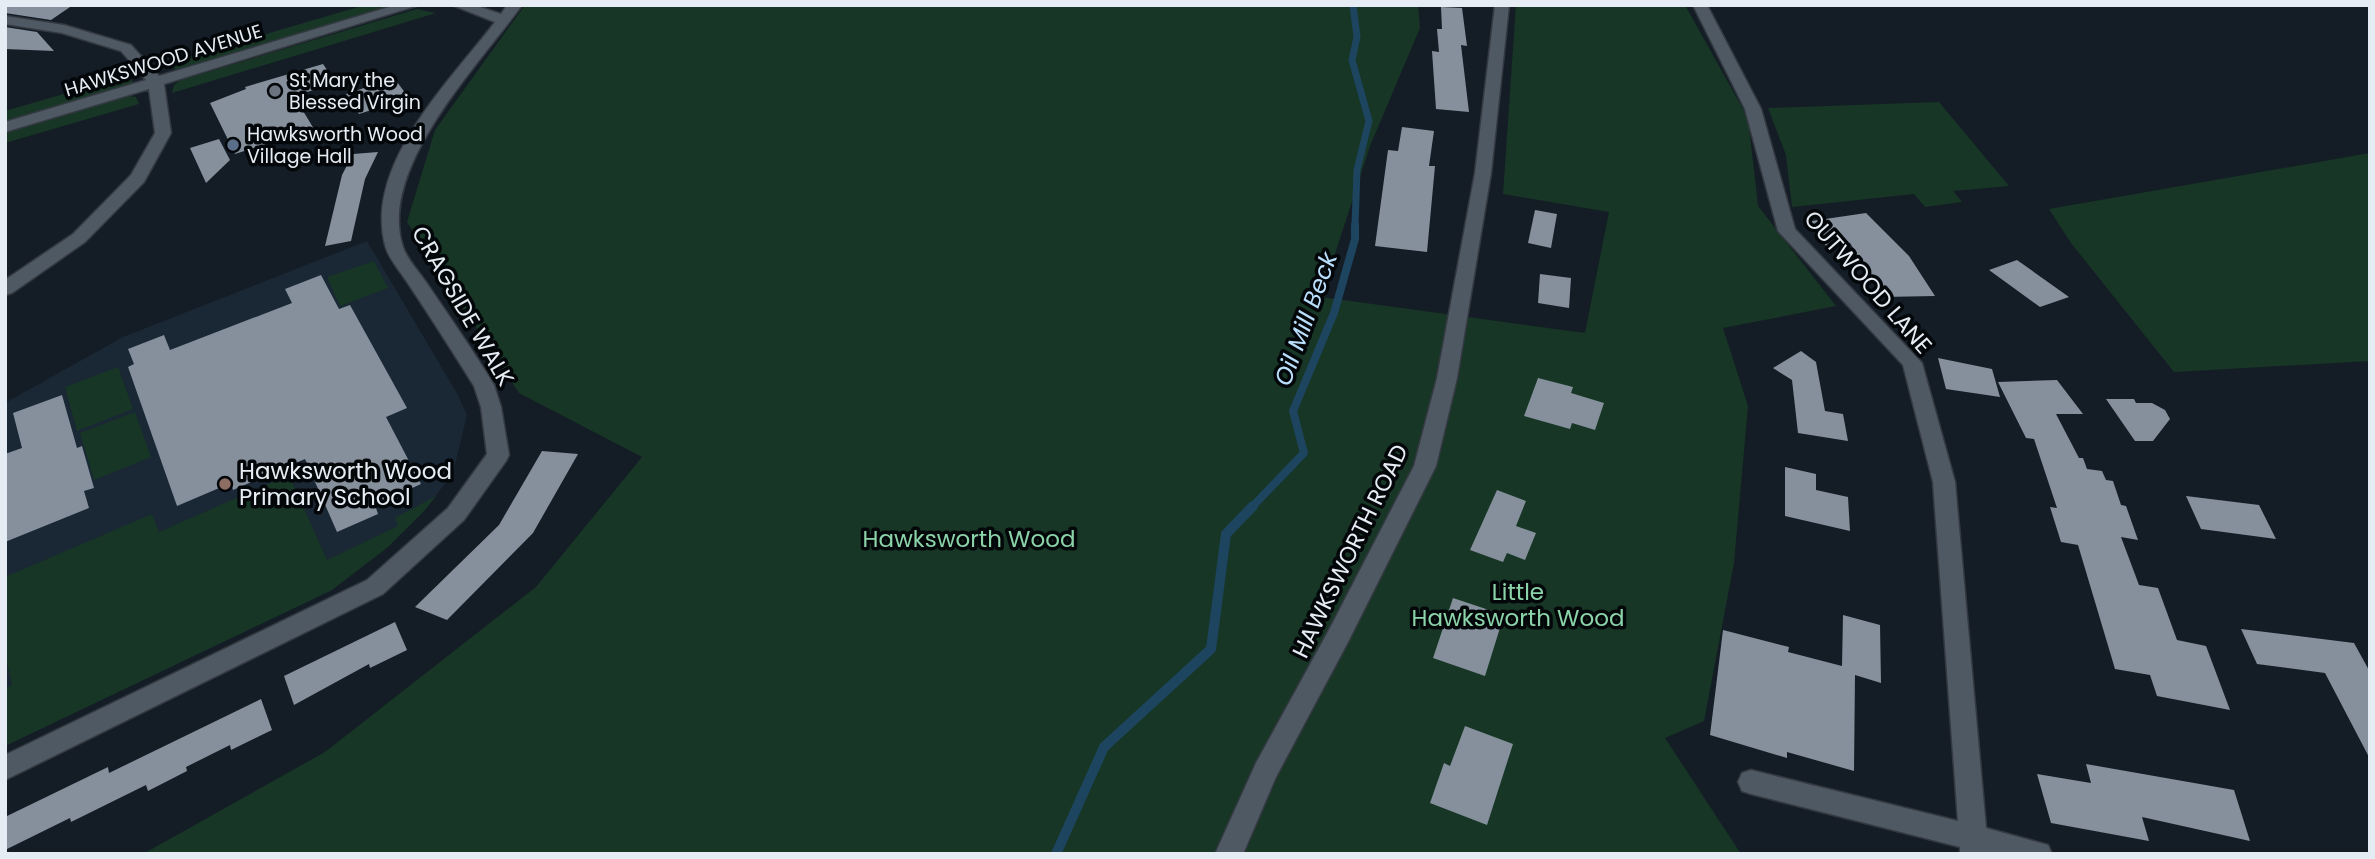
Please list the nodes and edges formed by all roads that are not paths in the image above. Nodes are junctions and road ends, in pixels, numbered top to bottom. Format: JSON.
{"nodes":[{"id":1,"x":412,"y":5,"type":"edge"},
{"id":2,"x":459,"y":5,"type":"edge"},
{"id":3,"x":1502,"y":5,"type":"edge"},
{"id":4,"x":1700,"y":5,"type":"edge"},
{"id":5,"x":510,"y":13,"type":"edge"},
{"id":6,"x":5,"y":20,"type":"edge"},
{"id":7,"x":156,"y":82,"type":"junction"},
{"id":8,"x":5,"y":127,"type":"edge"},
{"id":9,"x":5,"y":289,"type":"edge"},
{"id":10,"x":5,"y":768,"type":"edge"},
{"id":11,"x":1751,"y":782,"type":"dead end"},
{"id":12,"x":1973,"y":846,"type":"edge"},
{"id":13,"x":1229,"y":854,"type":"edge"},
{"id":14,"x":2038,"y":854,"type":"edge"}],
"edges":[{"from":1,"to":7,"type":"street","name":"HAWKSWOOD AVENUE"},
{"from":2,"to":5,"type":"street"},
{"from":3,"to":13,"type":"street","name":"HAWKSWORTH ROAD"},
{"from":4,"to":12,"type":"street","name":"OUTWOOD LANE"},
{"from":5,"to":10,"type":"street","name":"CRAGSIDE WALK"},
{"from":6,"to":7,"type":"street"},
{"from":7,"to":8,"type":"street","name":"HAWKSWOOD AVENUE"},
{"from":7,"to":9,"type":"street"},
{"from":11,"to":12,"type":"street"},
{"from":12,"to":14,"type":"street"}]}
